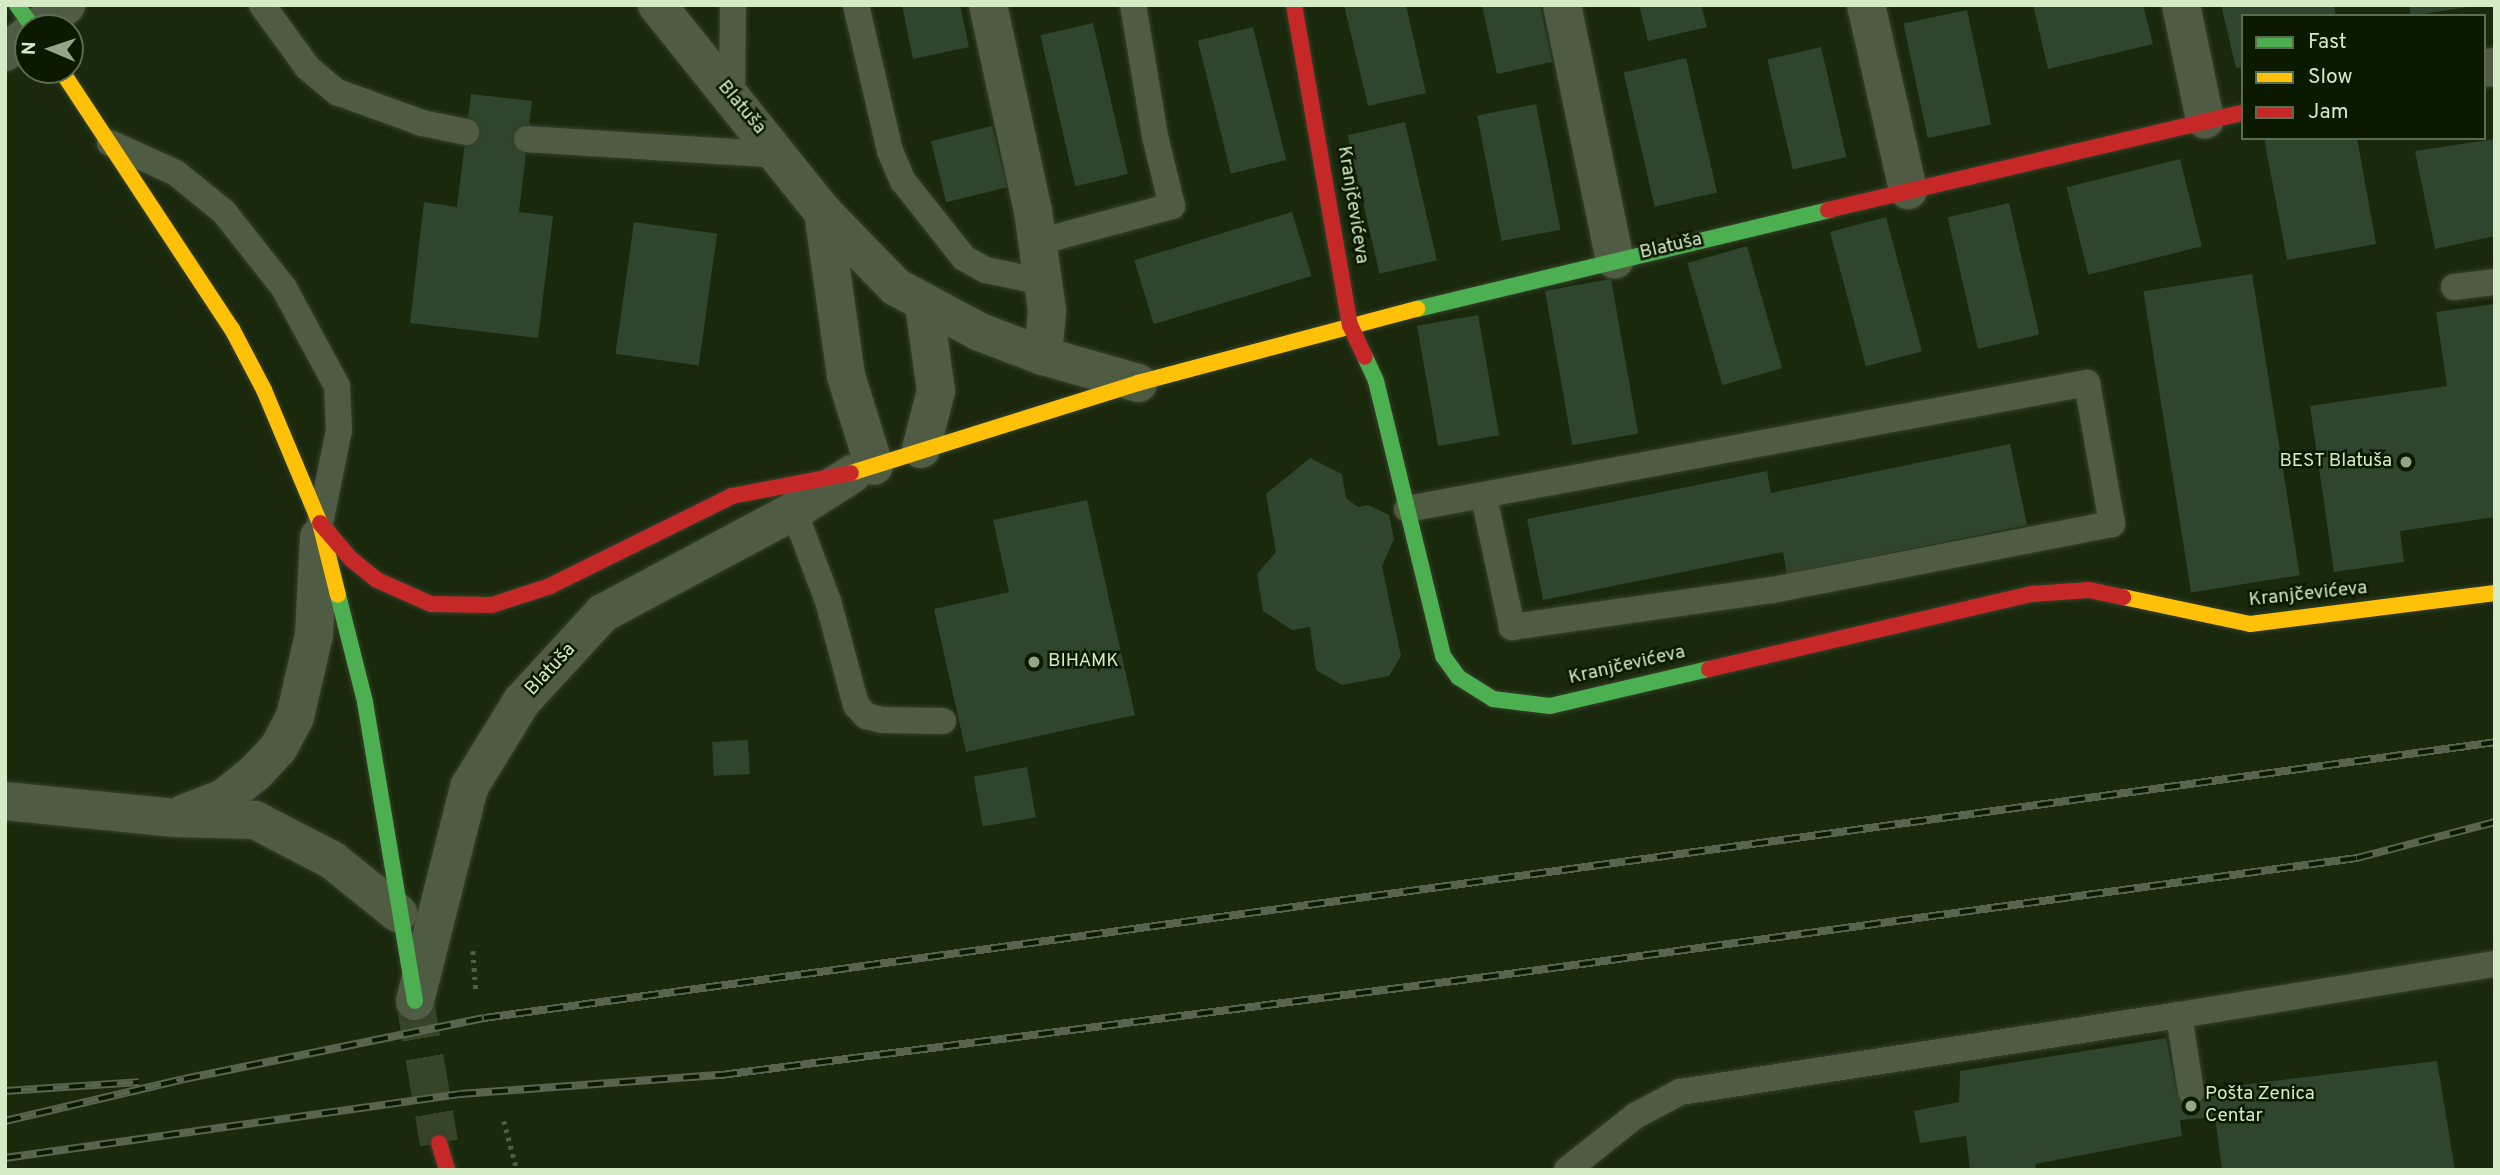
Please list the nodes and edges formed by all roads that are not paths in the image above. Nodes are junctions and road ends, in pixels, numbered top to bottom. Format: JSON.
{"nodes":[{"id":1,"x":261,"y":5,"type":"edge"},
{"id":2,"x":657,"y":5,"type":"edge"},
{"id":3,"x":733,"y":5,"type":"edge"},
{"id":4,"x":856,"y":5,"type":"edge"},
{"id":5,"x":988,"y":5,"type":"edge"},
{"id":6,"x":1133,"y":5,"type":"edge"},
{"id":7,"x":1294,"y":5,"type":"edge"},
{"id":8,"x":1562,"y":5,"type":"edge"},
{"id":9,"x":1866,"y":5,"type":"edge"},
{"id":10,"x":2181,"y":5,"type":"edge"},
{"id":11,"x":70,"y":84,"type":"edge"},
{"id":12,"x":732,"y":99,"type":"junction"},
{"id":13,"x":2241,"y":113,"type":"edge"},
{"id":14,"x":2205,"y":120,"type":"junction"},
{"id":15,"x":466,"y":132,"type":"dead end"},
{"id":16,"x":527,"y":139,"type":"dead end"},
{"id":17,"x":110,"y":143,"type":"junction"},
{"id":18,"x":780,"y":155,"type":"junction"},
{"id":19,"x":1908,"y":190,"type":"junction"},
{"id":20,"x":823,"y":212,"type":"junction"},
{"id":21,"x":1038,"y":242,"type":"junction"},
{"id":22,"x":1615,"y":260,"type":"junction"},
{"id":23,"x":1043,"y":282,"type":"junction"},
{"id":24,"x":2495,"y":282,"type":"edge"},
{"id":25,"x":2454,"y":287,"type":"dead end"},
{"id":26,"x":924,"y":305,"type":"junction"},
{"id":27,"x":1350,"y":325,"type":"junction"},
{"id":28,"x":1043,"y":356,"type":"junction"},
{"id":29,"x":1138,"y":383,"type":"junction"},
{"id":30,"x":921,"y":449,"type":"junction"},
{"id":31,"x":864,"y":469,"type":"junction"},
{"id":32,"x":1484,"y":498,"type":"junction"},
{"id":33,"x":1407,"y":509,"type":"junction"},
{"id":34,"x":794,"y":510,"type":"junction"},
{"id":35,"x":320,"y":523,"type":"junction"},
{"id":36,"x":2495,"y":593,"type":"edge"},
{"id":37,"x":943,"y":721,"type":"dead end"},
{"id":38,"x":5,"y":801,"type":"edge"},
{"id":39,"x":175,"y":818,"type":"junction"},
{"id":40,"x":398,"y":914,"type":"junction"},
{"id":41,"x":2495,"y":964,"type":"edge"},
{"id":42,"x":415,"y":1000,"type":"joint"},
{"id":43,"x":2179,"y":1015,"type":"junction"},
{"id":44,"x":2191,"y":1092,"type":"dead end"},
{"id":45,"x":439,"y":1143,"type":"tunnel mouth"},
{"id":46,"x":447,"y":1170,"type":"edge"},
{"id":47,"x":1567,"y":1170,"type":"edge"}],
"edges":[{"from":1,"to":15,"type":"lane"},
{"from":2,"to":12,"type":"street","name":"Blatuša"},
{"from":3,"to":12,"type":"lane"},
{"from":4,"to":23,"type":"lane"},
{"from":5,"to":21,"type":"street"},
{"from":6,"to":21,"type":"lane"},
{"from":7,"to":27,"type":"street","name":"Kranjčevićeva"},
{"from":8,"to":22,"type":"street"},
{"from":9,"to":19,"type":"street"},
{"from":10,"to":14,"type":"street"},
{"from":11,"to":17,"type":"street"},
{"from":12,"to":18,"type":"street","name":"Blatuša"},
{"from":13,"to":14,"type":"street","name":"Blatuša"},
{"from":14,"to":19,"type":"street","name":"Blatuša"},
{"from":16,"to":18,"type":"lane"},
{"from":17,"to":35,"type":"street"},
{"from":17,"to":35,"type":"lane"},
{"from":18,"to":20,"type":"street","name":"Blatuša"},
{"from":19,"to":22,"type":"street","name":"Blatuša"},
{"from":20,"to":26,"type":"street","name":"Blatuša"},
{"from":20,"to":31,"type":"street","name":"Blatuša"},
{"from":21,"to":23,"type":"street"},
{"from":22,"to":27,"type":"street","name":"Blatuša"},
{"from":23,"to":28,"type":"street"},
{"from":24,"to":25,"type":"lane"},
{"from":26,"to":28,"type":"street","name":"Blatuša"},
{"from":26,"to":30,"type":"street"},
{"from":27,"to":29,"type":"street","name":"Blatuša"},
{"from":27,"to":33,"type":"street","name":"Kranjčevićeva"},
{"from":28,"to":29,"type":"street","name":"Blatuša"},
{"from":29,"to":30,"type":"street","name":"Blatuša"},
{"from":30,"to":31,"type":"street","name":"Blatuša"},
{"from":31,"to":34,"type":"street","name":"Blatuša"},
{"from":31,"to":35,"type":"street","name":"Blatuša"},
{"from":32,"to":32,"type":"lane"},
{"from":32,"to":33,"type":"lane"},
{"from":33,"to":36,"type":"street","name":"Kranjčevićeva"},
{"from":34,"to":37,"type":"lane"},
{"from":34,"to":42,"type":"street","name":"Blatuša"},
{"from":35,"to":39,"type":"street"},
{"from":35,"to":40,"type":"street"},
{"from":38,"to":39,"type":"street"},
{"from":39,"to":40,"type":"street"},
{"from":40,"to":42,"type":"street"},
{"from":41,"to":43,"type":"lane"},
{"from":43,"to":44,"type":"lane"},
{"from":43,"to":47,"type":"lane"},
{"from":45,"to":46,"type":"street"}]}
